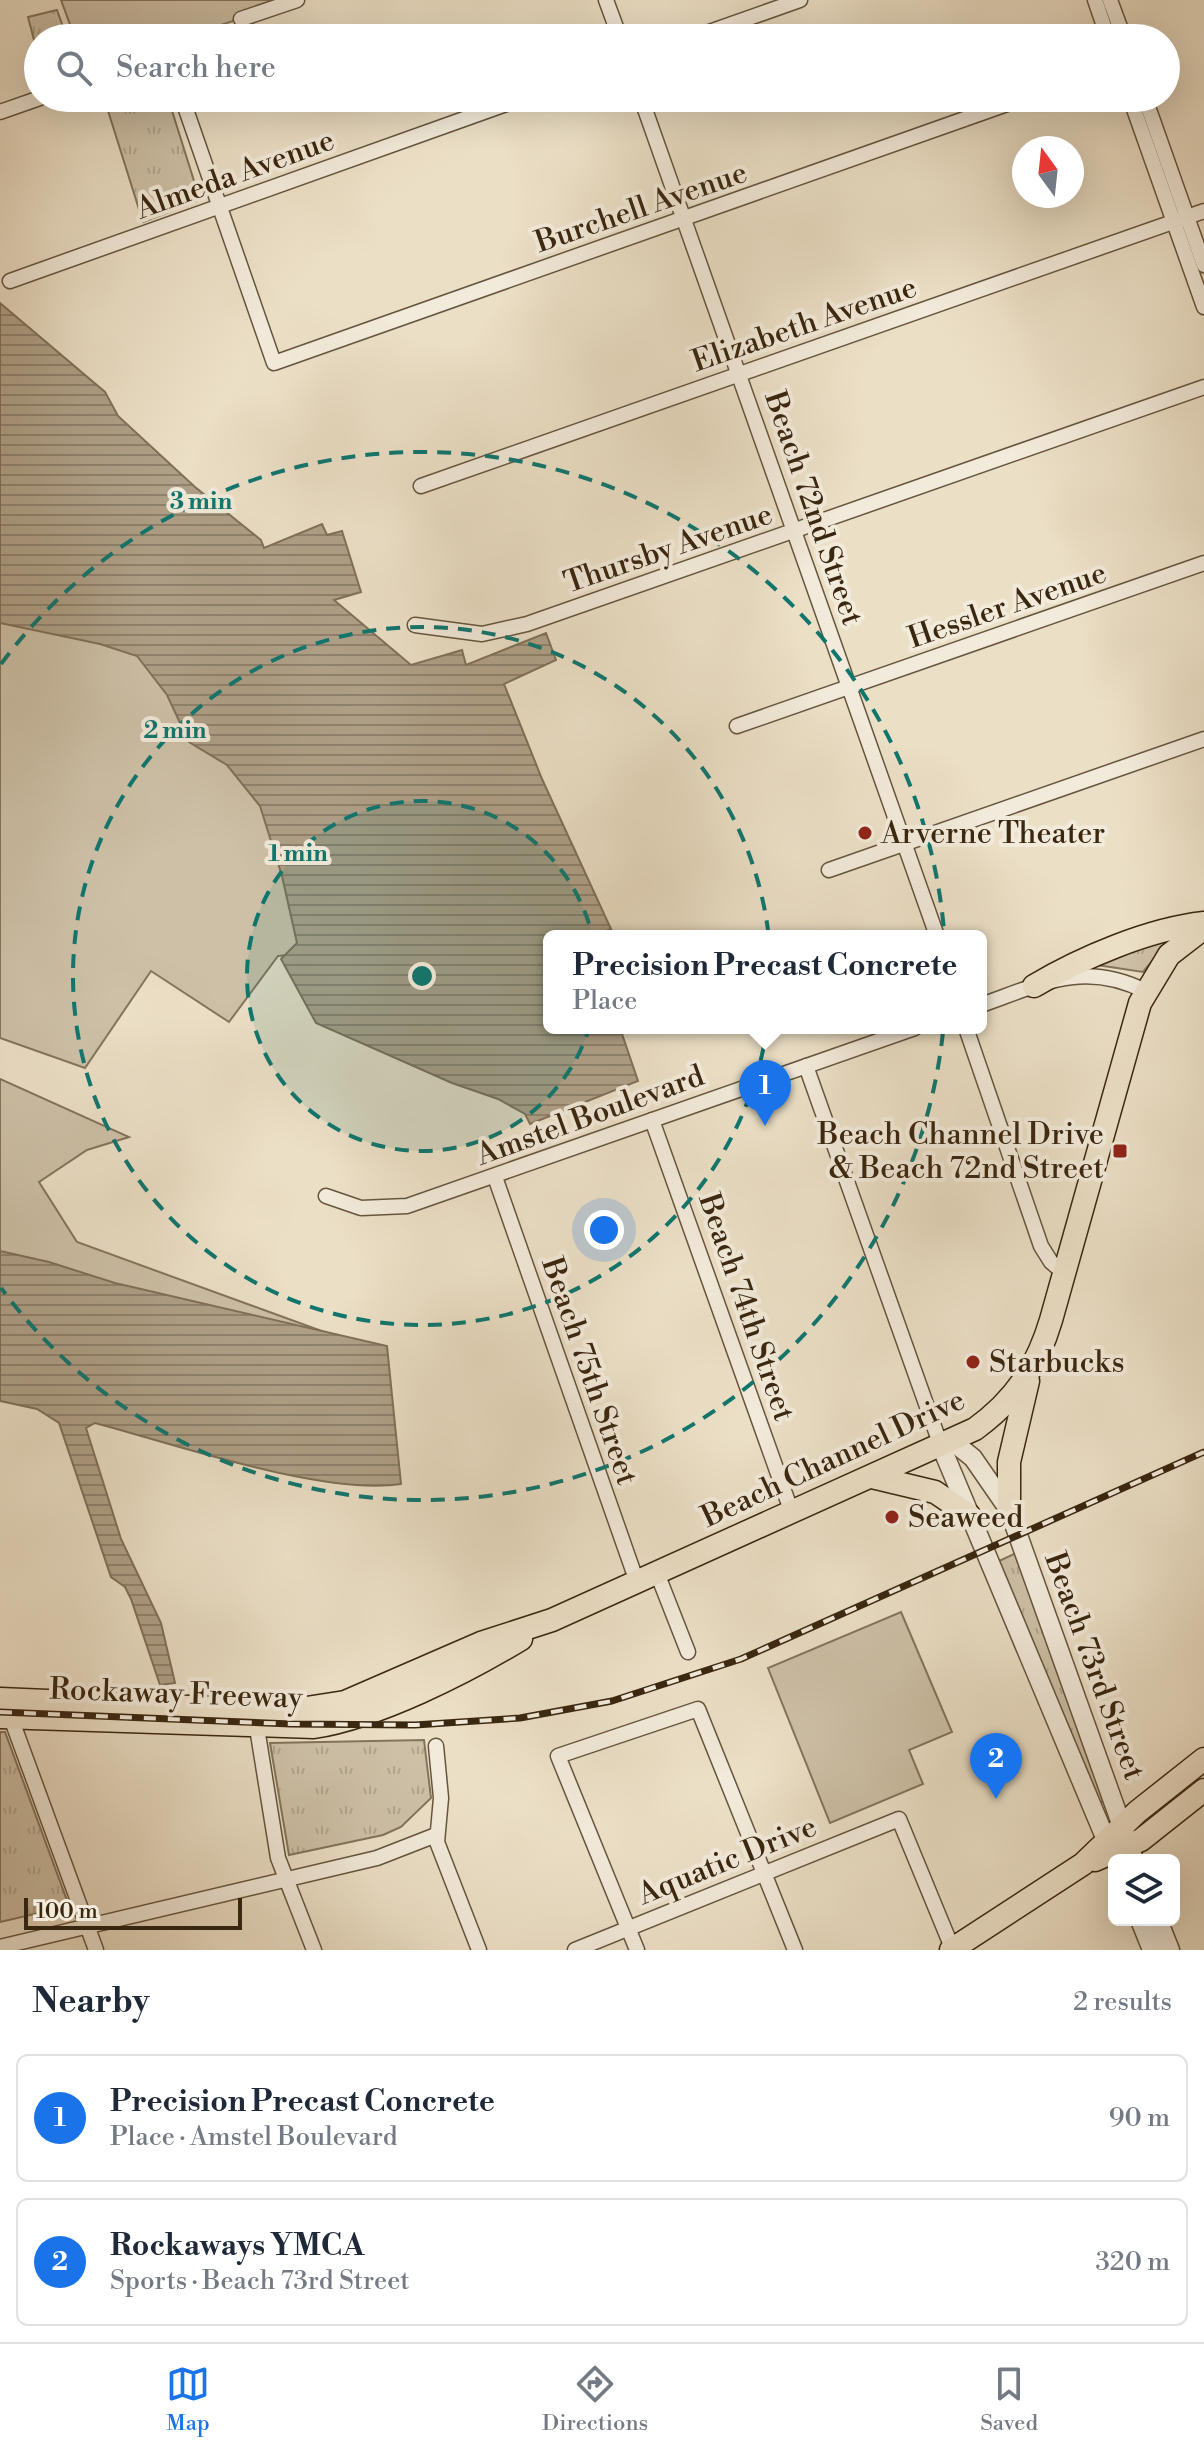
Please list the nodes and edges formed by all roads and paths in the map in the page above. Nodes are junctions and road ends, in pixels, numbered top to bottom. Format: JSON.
{"nodes":[{"id":1,"x":297,"y":0,"type":"edge"},
{"id":2,"x":606,"y":0,"type":"edge"},
{"id":3,"x":800,"y":0,"type":"edge"},
{"id":4,"x":1095,"y":0,"type":"edge"},
{"id":5,"x":1110,"y":0,"type":"edge"},
{"id":6,"x":241,"y":19,"type":"dead end"},
{"id":7,"x":615,"y":24,"type":"edge"},
{"id":8,"x":732,"y":24,"type":"edge"},
{"id":9,"x":1103,"y":24,"type":"edge"},
{"id":10,"x":1119,"y":24,"type":"edge"},
{"id":11,"x":24,"y":104,"type":"edge"},
{"id":12,"x":0,"y":112,"type":"edge"},
{"id":13,"x":187,"y":112,"type":"edge"},
{"id":14,"x":484,"y":112,"type":"edge"},
{"id":15,"x":646,"y":112,"type":"edge"},
{"id":16,"x":985,"y":112,"type":"edge"},
{"id":17,"x":1136,"y":112,"type":"edge"},
{"id":18,"x":1149,"y":112,"type":"edge"},
{"id":19,"x":219,"y":207,"type":"junction"},
{"id":20,"x":1204,"y":211,"type":"edge"},
{"id":21,"x":684,"y":219,"type":"junction"},
{"id":22,"x":1180,"y":219,"type":"junction"},
{"id":23,"x":1204,"y":265,"type":"edge"},
{"id":24,"x":10,"y":281,"type":"dead end"},
{"id":25,"x":1204,"y":307,"type":"edge"},
{"id":26,"x":739,"y":374,"type":"junction"},
{"id":27,"x":1204,"y":387,"type":"edge"},
{"id":28,"x":421,"y":486,"type":"dead end"},
{"id":29,"x":794,"y":531,"type":"junction"},
{"id":30,"x":1204,"y":563,"type":"edge"},
{"id":31,"x":415,"y":625,"type":"dead end"},
{"id":32,"x":849,"y":687,"type":"junction"},
{"id":33,"x":737,"y":726,"type":"dead end"},
{"id":34,"x":1204,"y":739,"type":"edge"},
{"id":35,"x":905,"y":845,"type":"junction"},
{"id":36,"x":829,"y":870,"type":"dead end"},
{"id":37,"x":1204,"y":926,"type":"edge"},
{"id":38,"x":935,"y":930,"type":"edge"},
{"id":39,"x":1034,"y":986,"type":"junction"},
{"id":40,"x":1145,"y":991,"type":"junction"},
{"id":41,"x":987,"y":1003,"type":"edge"},
{"id":42,"x":898,"y":1034,"type":"edge"},
{"id":43,"x":968,"y":1034,"type":"edge"},
{"id":44,"x":806,"y":1066,"type":"junction"},
{"id":45,"x":652,"y":1120,"type":"junction"},
{"id":46,"x":495,"y":1177,"type":"junction"},
{"id":47,"x":326,"y":1196,"type":"dead end"},
{"id":48,"x":1064,"y":1273,"type":"junction"},
{"id":49,"x":1030,"y":1375,"type":"junction"},
{"id":50,"x":947,"y":1443,"type":"junction"},
{"id":51,"x":872,"y":1477,"type":"junction"},
{"id":52,"x":1009,"y":1510,"type":"junction"},
{"id":53,"x":792,"y":1513,"type":"junction"},
{"id":54,"x":969,"y":1515,"type":"junction"},
{"id":55,"x":647,"y":1577,"type":"junction"},
{"id":56,"x":688,"y":1652,"type":"dead end"},
{"id":57,"x":434,"y":1674,"type":"junction"},
{"id":58,"x":3,"y":1704,"type":"edge"},
{"id":59,"x":257,"y":1728,"type":"junction"},
{"id":60,"x":436,"y":1746,"type":"dead end"},
{"id":61,"x":1204,"y":1759,"type":"edge"},
{"id":62,"x":1204,"y":1790,"type":"edge"},
{"id":63,"x":436,"y":1835,"type":"junction"},
{"id":64,"x":1119,"y":1848,"type":"edge"},
{"id":65,"x":764,"y":1873,"type":"junction"},
{"id":66,"x":285,"y":1877,"type":"junction"},
{"id":67,"x":87,"y":1926,"type":"junction"},
{"id":68,"x":1142,"y":1926,"type":"edge"},
{"id":69,"x":1160,"y":1926,"type":"edge"},
{"id":70,"x":629,"y":1928,"type":"junction"},
{"id":71,"x":0,"y":1947,"type":"edge"},
{"id":72,"x":96,"y":1950,"type":"edge"},
{"id":73,"x":314,"y":1950,"type":"edge"},
{"id":74,"x":479,"y":1950,"type":"edge"},
{"id":75,"x":575,"y":1950,"type":"edge"},
{"id":76,"x":637,"y":1950,"type":"edge"},
{"id":77,"x":795,"y":1950,"type":"edge"},
{"id":78,"x":952,"y":1950,"type":"edge"},
{"id":79,"x":1152,"y":1950,"type":"edge"},
{"id":80,"x":1170,"y":1950,"type":"edge"}],
"edges":[{"from":1,"to":6,"type":"street"},
{"from":2,"to":7,"type":"street"},
{"from":3,"to":8,"type":"street"},
{"from":4,"to":9,"type":"street"},
{"from":5,"to":10,"type":"street"},
{"from":11,"to":12,"type":"street"},
{"from":13,"to":19,"type":"street"},
{"from":14,"to":19,"type":"street","name":"Almeda Avenue"},
{"from":15,"to":21,"type":"street","name":"Beach 72nd Street"},
{"from":16,"to":21,"type":"street","name":"Burchell Avenue"},
{"from":17,"to":22,"type":"street"},
{"from":18,"to":22,"type":"street"},
{"from":19,"to":21,"type":"street","name":"Burchell Avenue"},
{"from":19,"to":24,"type":"street","name":"Almeda Avenue"},
{"from":20,"to":22,"type":"street","name":"Elizabeth Avenue"},
{"from":21,"to":26,"type":"street","name":"Beach 72nd Street"},
{"from":22,"to":23,"type":"street"},
{"from":22,"to":25,"type":"street"},
{"from":22,"to":26,"type":"street","name":"Elizabeth Avenue"},
{"from":26,"to":28,"type":"street","name":"Elizabeth Avenue"},
{"from":26,"to":29,"type":"street","name":"Beach 72nd Street"},
{"from":27,"to":29,"type":"street","name":"Thursby Avenue"},
{"from":29,"to":31,"type":"street","name":"Thursby Avenue"},
{"from":29,"to":32,"type":"street","name":"Beach 72nd Street"},
{"from":30,"to":32,"type":"street","name":"Hessler Avenue"},
{"from":32,"to":33,"type":"street","name":"Hessler Avenue"},
{"from":32,"to":35,"type":"street","name":"Beach 72nd Street"},
{"from":34,"to":35,"type":"street"},
{"from":35,"to":36,"type":"street"},
{"from":35,"to":38,"type":"street","name":"Beach 72nd Street"},
{"from":37,"to":39,"type":"main road"},
{"from":37,"to":40,"type":"main road","name":"Beach Channel Drive"},
{"from":39,"to":40,"type":"street"},
{"from":39,"to":41,"type":"street"},
{"from":40,"to":48,"type":"main road","name":"Beach Channel Drive"},
{"from":42,"to":44,"type":"street","name":"Amstel Boulevard"},
{"from":43,"to":48,"type":"street"},
{"from":44,"to":45,"type":"street","name":"Amstel Boulevard"},
{"from":44,"to":50,"type":"street","name":"Beach 73rd Street"},
{"from":45,"to":46,"type":"street","name":"Amstel Boulevard"},
{"from":45,"to":53,"type":"street","name":"Beach 74th Street"},
{"from":46,"to":47,"type":"street","name":"Amstel Boulevard"},
{"from":46,"to":55,"type":"street","name":"Beach 75th Street"},
{"from":48,"to":49,"type":"main road","name":"Beach Channel Drive"},
{"from":49,"to":50,"type":"main road","name":"Beach Channel Drive"},
{"from":49,"to":52,"type":"main road"},
{"from":50,"to":51,"type":"main road","name":"Beach Channel Drive"},
{"from":50,"to":52,"type":"street","name":"Beach 73rd Street"},
{"from":50,"to":54,"type":"street","name":"Beach 73rd Street"},
{"from":51,"to":53,"type":"main road","name":"Beach Channel Drive"},
{"from":51,"to":54,"type":"main road"},
{"from":52,"to":64,"type":"street","name":"Beach 73rd Street"},
{"from":53,"to":55,"type":"main road","name":"Beach Channel Drive"},
{"from":54,"to":64,"type":"street","name":"Beach 73rd Street"},
{"from":55,"to":56,"type":"street","name":"Beach 75th Street"},
{"from":55,"to":57,"type":"main road","name":"Beach Channel Drive"},
{"from":57,"to":58,"type":"main road","name":"Rockaway Freeway"},
{"from":57,"to":59,"type":"main road","name":"Rockaway Freeway"},
{"from":58,"to":59,"type":"main road","name":"Rockaway Freeway"},
{"from":58,"to":67,"type":"street"},
{"from":59,"to":66,"type":"street"},
{"from":60,"to":63,"type":"street"},
{"from":61,"to":64,"type":"main road"},
{"from":62,"to":64,"type":"main road"},
{"from":63,"to":66,"type":"street"},
{"from":63,"to":74,"type":"street"},
{"from":64,"to":78,"type":"main road"},
{"from":65,"to":70,"type":"street","name":"Aquatic Drive"},
{"from":65,"to":70,"type":"street"},
{"from":65,"to":77,"type":"street"},
{"from":65,"to":78,"type":"street","name":"Aquatic Drive"},
{"from":66,"to":67,"type":"street"},
{"from":66,"to":73,"type":"street"},
{"from":67,"to":71,"type":"street"},
{"from":67,"to":72,"type":"street"},
{"from":68,"to":79,"type":"street"},
{"from":69,"to":80,"type":"street"},
{"from":70,"to":75,"type":"street","name":"Aquatic Drive"},
{"from":70,"to":76,"type":"street"}]}
